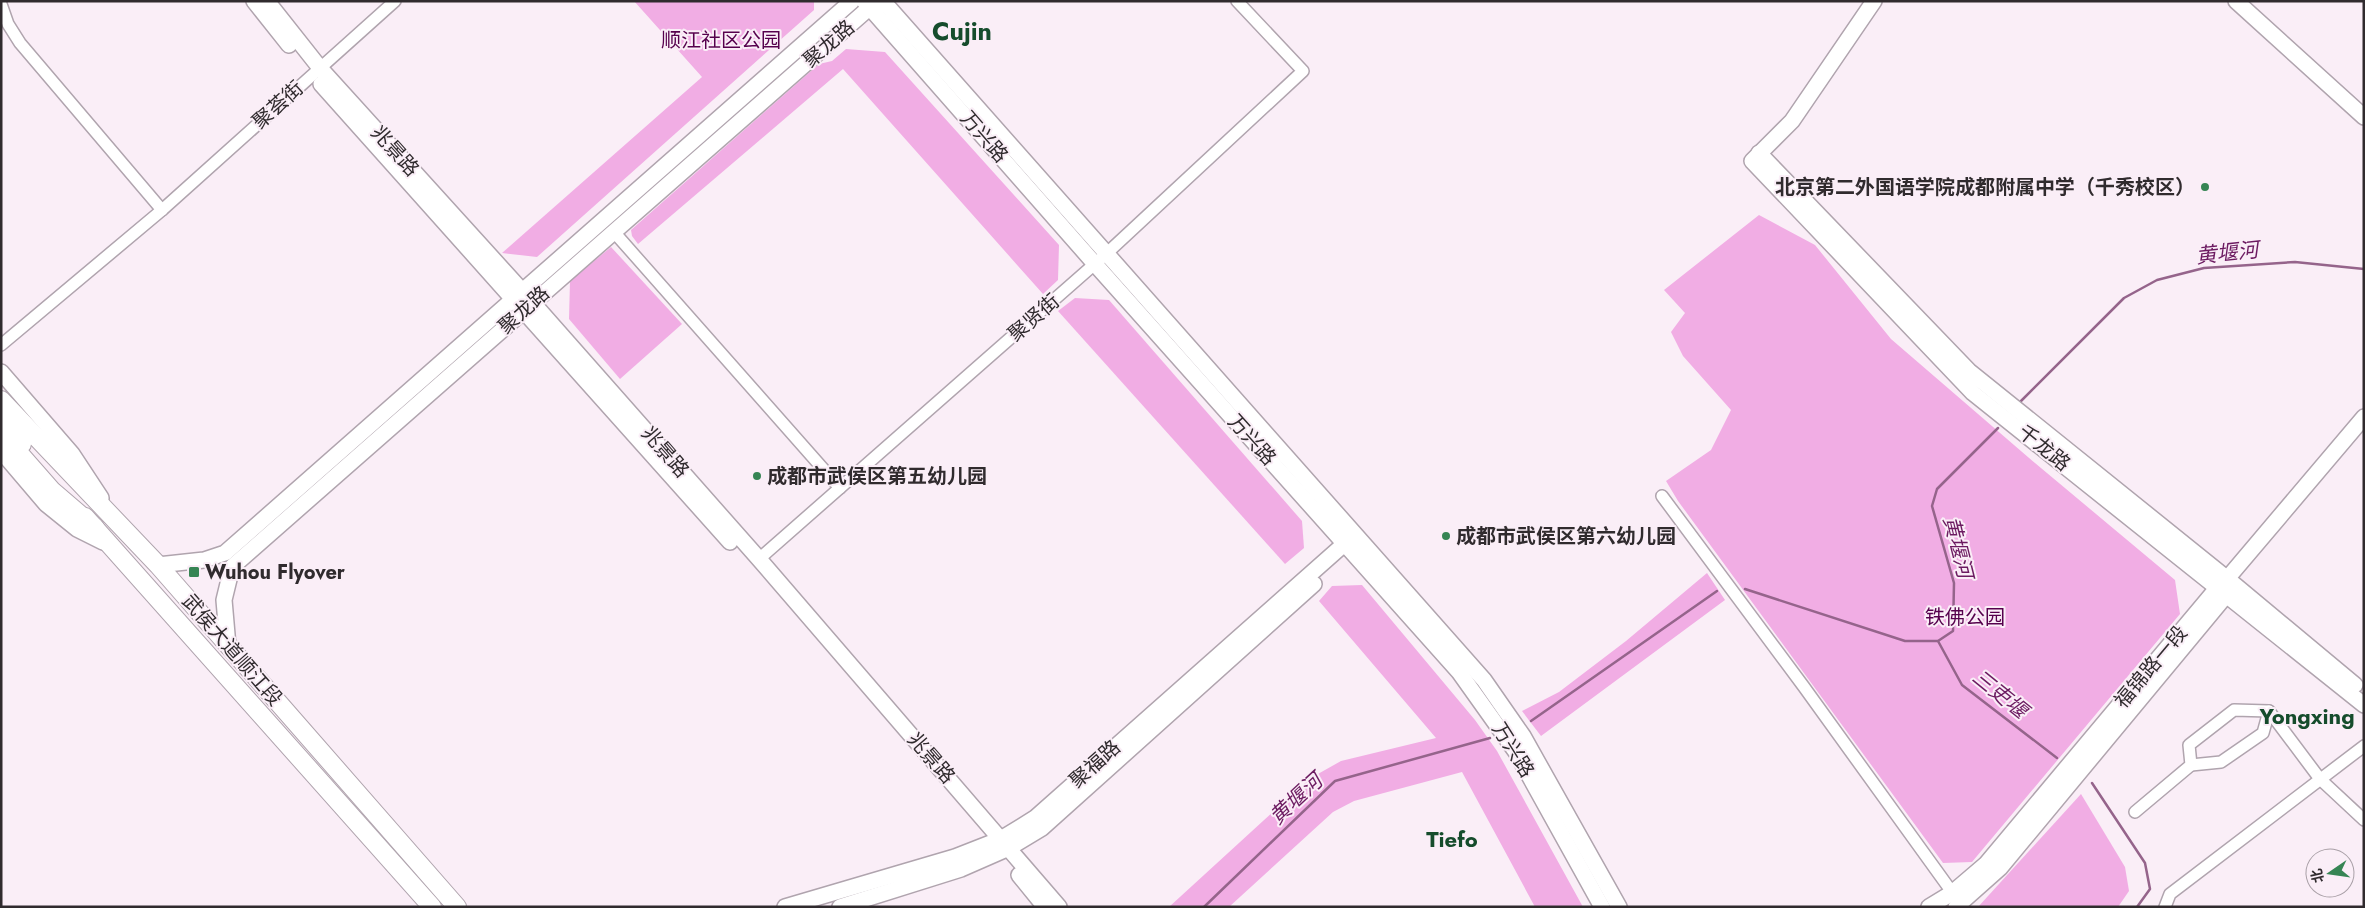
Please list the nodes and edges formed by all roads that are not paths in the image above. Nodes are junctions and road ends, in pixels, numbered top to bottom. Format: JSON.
{"nodes":[{"id":1,"x":254,"y":1,"type":"edge"},
{"id":2,"x":267,"y":1,"type":"edge"},
{"id":3,"x":395,"y":1,"type":"edge"},
{"id":4,"x":852,"y":1,"type":"edge"},
{"id":5,"x":1237,"y":1,"type":"edge"},
{"id":6,"x":1874,"y":1,"type":"edge"},
{"id":7,"x":2236,"y":1,"type":"edge"},
{"id":8,"x":874,"y":3,"type":"edge"},
{"id":9,"x":1,"y":4,"type":"edge"},
{"id":10,"x":316,"y":71,"type":"junction"},
{"id":11,"x":2364,"y":117,"type":"edge"},
{"id":12,"x":162,"y":210,"type":"junction"},
{"id":13,"x":614,"y":232,"type":"junction"},
{"id":14,"x":1100,"y":259,"type":"junction"},
{"id":15,"x":518,"y":295,"type":"junction"},
{"id":16,"x":529,"y":307,"type":"junction"},
{"id":17,"x":1,"y":345,"type":"edge"},
{"id":18,"x":1,"y":372,"type":"edge"},
{"id":19,"x":1,"y":400,"type":"edge"},
{"id":20,"x":2364,"y":417,"type":"edge"},
{"id":21,"x":1,"y":420,"type":"edge"},
{"id":22,"x":2364,"y":432,"type":"edge"},
{"id":23,"x":1,"y":434,"type":"edge"},
{"id":24,"x":1,"y":451,"type":"edge"},
{"id":25,"x":840,"y":488,"type":"junction"},
{"id":26,"x":1662,"y":496,"type":"dead end"},
{"id":27,"x":107,"y":511,"type":"junction"},
{"id":28,"x":94,"y":528,"type":"junction"},
{"id":29,"x":1353,"y":542,"type":"junction"},
{"id":30,"x":110,"y":545,"type":"junction"},
{"id":31,"x":759,"y":559,"type":"junction"},
{"id":32,"x":158,"y":565,"type":"junction"},
{"id":33,"x":2227,"y":587,"type":"junction"},
{"id":34,"x":228,"y":646,"type":"junction"},
{"id":35,"x":2364,"y":692,"type":"edge"},
{"id":36,"x":2364,"y":705,"type":"edge"},
{"id":37,"x":2269,"y":711,"type":"junction"},
{"id":38,"x":2364,"y":746,"type":"edge"},
{"id":39,"x":2191,"y":765,"type":"junction"},
{"id":40,"x":2320,"y":779,"type":"junction"},
{"id":41,"x":2135,"y":812,"type":"dead end"},
{"id":42,"x":2364,"y":820,"type":"edge"},
{"id":43,"x":1000,"y":845,"type":"junction"},
{"id":44,"x":1958,"y":903,"type":"edge"},
{"id":45,"x":452,"y":905,"type":"edge"},
{"id":46,"x":432,"y":907,"type":"edge"},
{"id":47,"x":785,"y":907,"type":"edge"},
{"id":48,"x":840,"y":907,"type":"edge"},
{"id":49,"x":1045,"y":907,"type":"edge"},
{"id":50,"x":1059,"y":907,"type":"edge"},
{"id":51,"x":1602,"y":907,"type":"edge"},
{"id":52,"x":1619,"y":907,"type":"edge"},
{"id":53,"x":1929,"y":907,"type":"edge"},
{"id":54,"x":2165,"y":907,"type":"edge"}],
"edges":[{"from":1,"to":10,"type":"street","name":"兆景路"},
{"from":2,"to":10,"type":"street","name":"兆景路"},
{"from":3,"to":10,"type":"street","name":"聚荟街"},
{"from":4,"to":15,"type":"street","name":"聚龙路"},
{"from":5,"to":14,"type":"street","name":"聚贤街"},
{"from":6,"to":33,"type":"street","name":"千龙路"},
{"from":7,"to":11,"type":"street"},
{"from":8,"to":13,"type":"street","name":"聚龙路"},
{"from":8,"to":14,"type":"street","name":"万兴路"},
{"from":9,"to":12,"type":"street"},
{"from":10,"to":12,"type":"street","name":"聚荟街"},
{"from":10,"to":15,"type":"street","name":"兆景路"},
{"from":12,"to":17,"type":"street","name":"聚荟街"},
{"from":13,"to":16,"type":"street","name":"聚龙路"},
{"from":13,"to":25,"type":"street"},
{"from":14,"to":25,"type":"street","name":"聚贤街"},
{"from":14,"to":29,"type":"street","name":"万兴路"},
{"from":15,"to":16,"type":"street","name":"兆景路"},
{"from":15,"to":32,"type":"street","name":"聚龙路"},
{"from":16,"to":31,"type":"street","name":"兆景路"},
{"from":16,"to":34,"type":"street","name":"聚龙路"},
{"from":16,"to":43,"type":"street","name":"兆景路"},
{"from":18,"to":27,"type":"street"},
{"from":19,"to":27,"type":"main road","name":"武侯大道顺江段"},
{"from":20,"to":33,"type":"street","name":"福锦路一段"},
{"from":21,"to":28,"type":"main road","name":"武侯大道顺江段"},
{"from":22,"to":33,"type":"street","name":"福锦路一段"},
{"from":23,"to":28,"type":"highway"},
{"from":24,"to":30,"type":"street"},
{"from":25,"to":31,"type":"street","name":"聚贤街"},
{"from":26,"to":44,"type":"street"},
{"from":27,"to":32,"type":"main road","name":"武侯大道顺江段"},
{"from":28,"to":30,"type":"main road","name":"武侯大道顺江段"},
{"from":29,"to":43,"type":"street","name":"聚福路"},
{"from":29,"to":51,"type":"street","name":"万兴路"},
{"from":29,"to":52,"type":"street"},
{"from":30,"to":46,"type":"main road","name":"武侯大道顺江段"},
{"from":31,"to":43,"type":"street","name":"兆景路"},
{"from":32,"to":34,"type":"main road","name":"武侯大道顺江段"},
{"from":33,"to":35,"type":"street","name":"千龙路"},
{"from":33,"to":36,"type":"street","name":"千龙路"},
{"from":33,"to":44,"type":"street","name":"福锦路一段"},
{"from":34,"to":45,"type":"main road","name":"武侯大道顺江段"},
{"from":37,"to":39,"type":"street"},
{"from":37,"to":39,"type":"street"},
{"from":37,"to":40,"type":"street"},
{"from":38,"to":40,"type":"street"},
{"from":39,"to":41,"type":"street"},
{"from":40,"to":42,"type":"street"},
{"from":40,"to":54,"type":"street"},
{"from":43,"to":47,"type":"street","name":"聚福路"},
{"from":43,"to":48,"type":"street"},
{"from":43,"to":49,"type":"street","name":"兆景路"},
{"from":43,"to":50,"type":"street","name":"兆景路"},
{"from":44,"to":53,"type":"street","name":"福锦路一段"}]}
